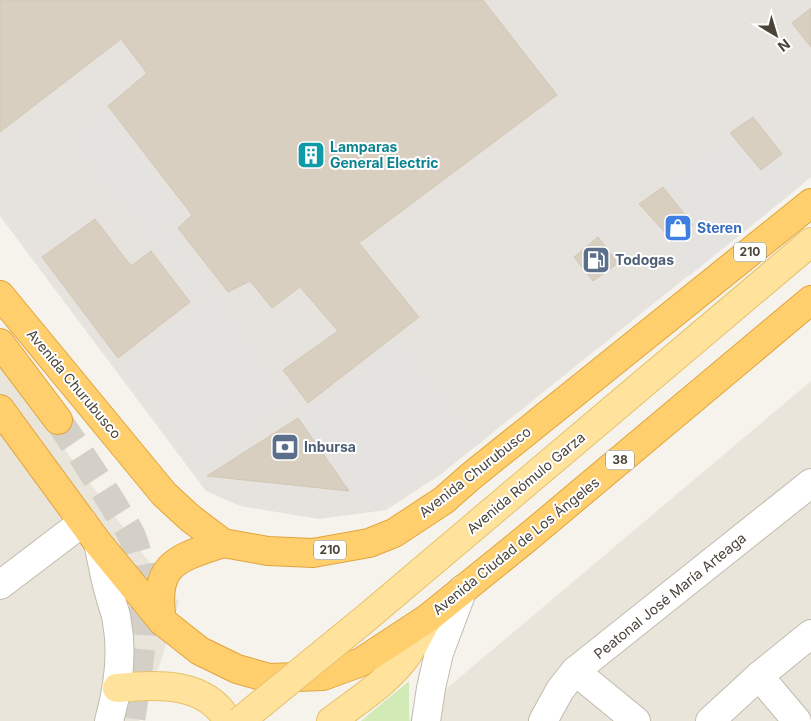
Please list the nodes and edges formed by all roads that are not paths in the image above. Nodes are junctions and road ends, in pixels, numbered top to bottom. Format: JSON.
{"nodes":[{"id":1,"x":811,"y":202,"type":"edge"},
{"id":2,"x":811,"y":242,"type":"edge"},
{"id":3,"x":0,"y":295,"type":"edge"},
{"id":4,"x":811,"y":300,"type":"edge"},
{"id":5,"x":0,"y":343,"type":"edge"},
{"id":6,"x":0,"y":409,"type":"edge"},
{"id":7,"x":58,"y":420,"type":"tunnel mouth"},
{"id":8,"x":811,"y":484,"type":"edge"},
{"id":9,"x":90,"y":533,"type":"junction"},
{"id":10,"x":223,"y":543,"type":"junction"},
{"id":11,"x":0,"y":585,"type":"edge"},
{"id":12,"x":463,"y":589,"type":"junction"},
{"id":13,"x":428,"y":618,"type":"junction"},
{"id":14,"x":162,"y":622,"type":"junction"},
{"id":15,"x":811,"y":634,"type":"edge"},
{"id":16,"x":575,"y":672,"type":"junction"},
{"id":17,"x":759,"y":676,"type":"junction"},
{"id":18,"x":117,"y":688,"type":"junction"},
{"id":19,"x":108,"y":721,"type":"edge"},
{"id":20,"x":228,"y":721,"type":"edge"},
{"id":21,"x":240,"y":721,"type":"edge"},
{"id":22,"x":331,"y":721,"type":"edge"},
{"id":23,"x":426,"y":721,"type":"edge"},
{"id":24,"x":543,"y":721,"type":"edge"},
{"id":25,"x":636,"y":721,"type":"edge"},
{"id":26,"x":710,"y":721,"type":"edge"},
{"id":27,"x":797,"y":721,"type":"edge"}],
"edges":[{"from":1,"to":10,"type":"highway","name":"Avenida Churubusco","number":"210"},
{"from":2,"to":21,"type":"main road","name":"Avenida Rómulo Garza","bridge":true},
{"from":3,"to":10,"type":"highway","name":"Avenida Churubusco","number":"210"},
{"from":4,"to":12,"type":"highway","name":"Avenida Ciudad de Los Ángeles","number":"38"},
{"from":5,"to":7,"type":"highway"},
{"from":6,"to":9,"type":"highway"},
{"from":8,"to":16,"type":"street","name":"Peatonal José María Arteaga"},
{"from":9,"to":11,"type":"street"},
{"from":9,"to":14,"type":"highway"},
{"from":9,"to":18,"type":"street"},
{"from":10,"to":14,"type":"highway"},
{"from":12,"to":13,"type":"highway","name":"Avenida Ciudad de Los Ángeles","number":"38"},
{"from":12,"to":23,"type":"street"},
{"from":13,"to":14,"type":"highway"},
{"from":13,"to":22,"type":"main road","number":"38"},
{"from":15,"to":17,"type":"street"},
{"from":16,"to":24,"type":"street","name":"Peatonal José María Arteaga"},
{"from":16,"to":25,"type":"street"},
{"from":17,"to":26,"type":"street"},
{"from":17,"to":27,"type":"street"},
{"from":18,"to":19,"type":"street"},
{"from":18,"to":20,"type":"main road"}]}
